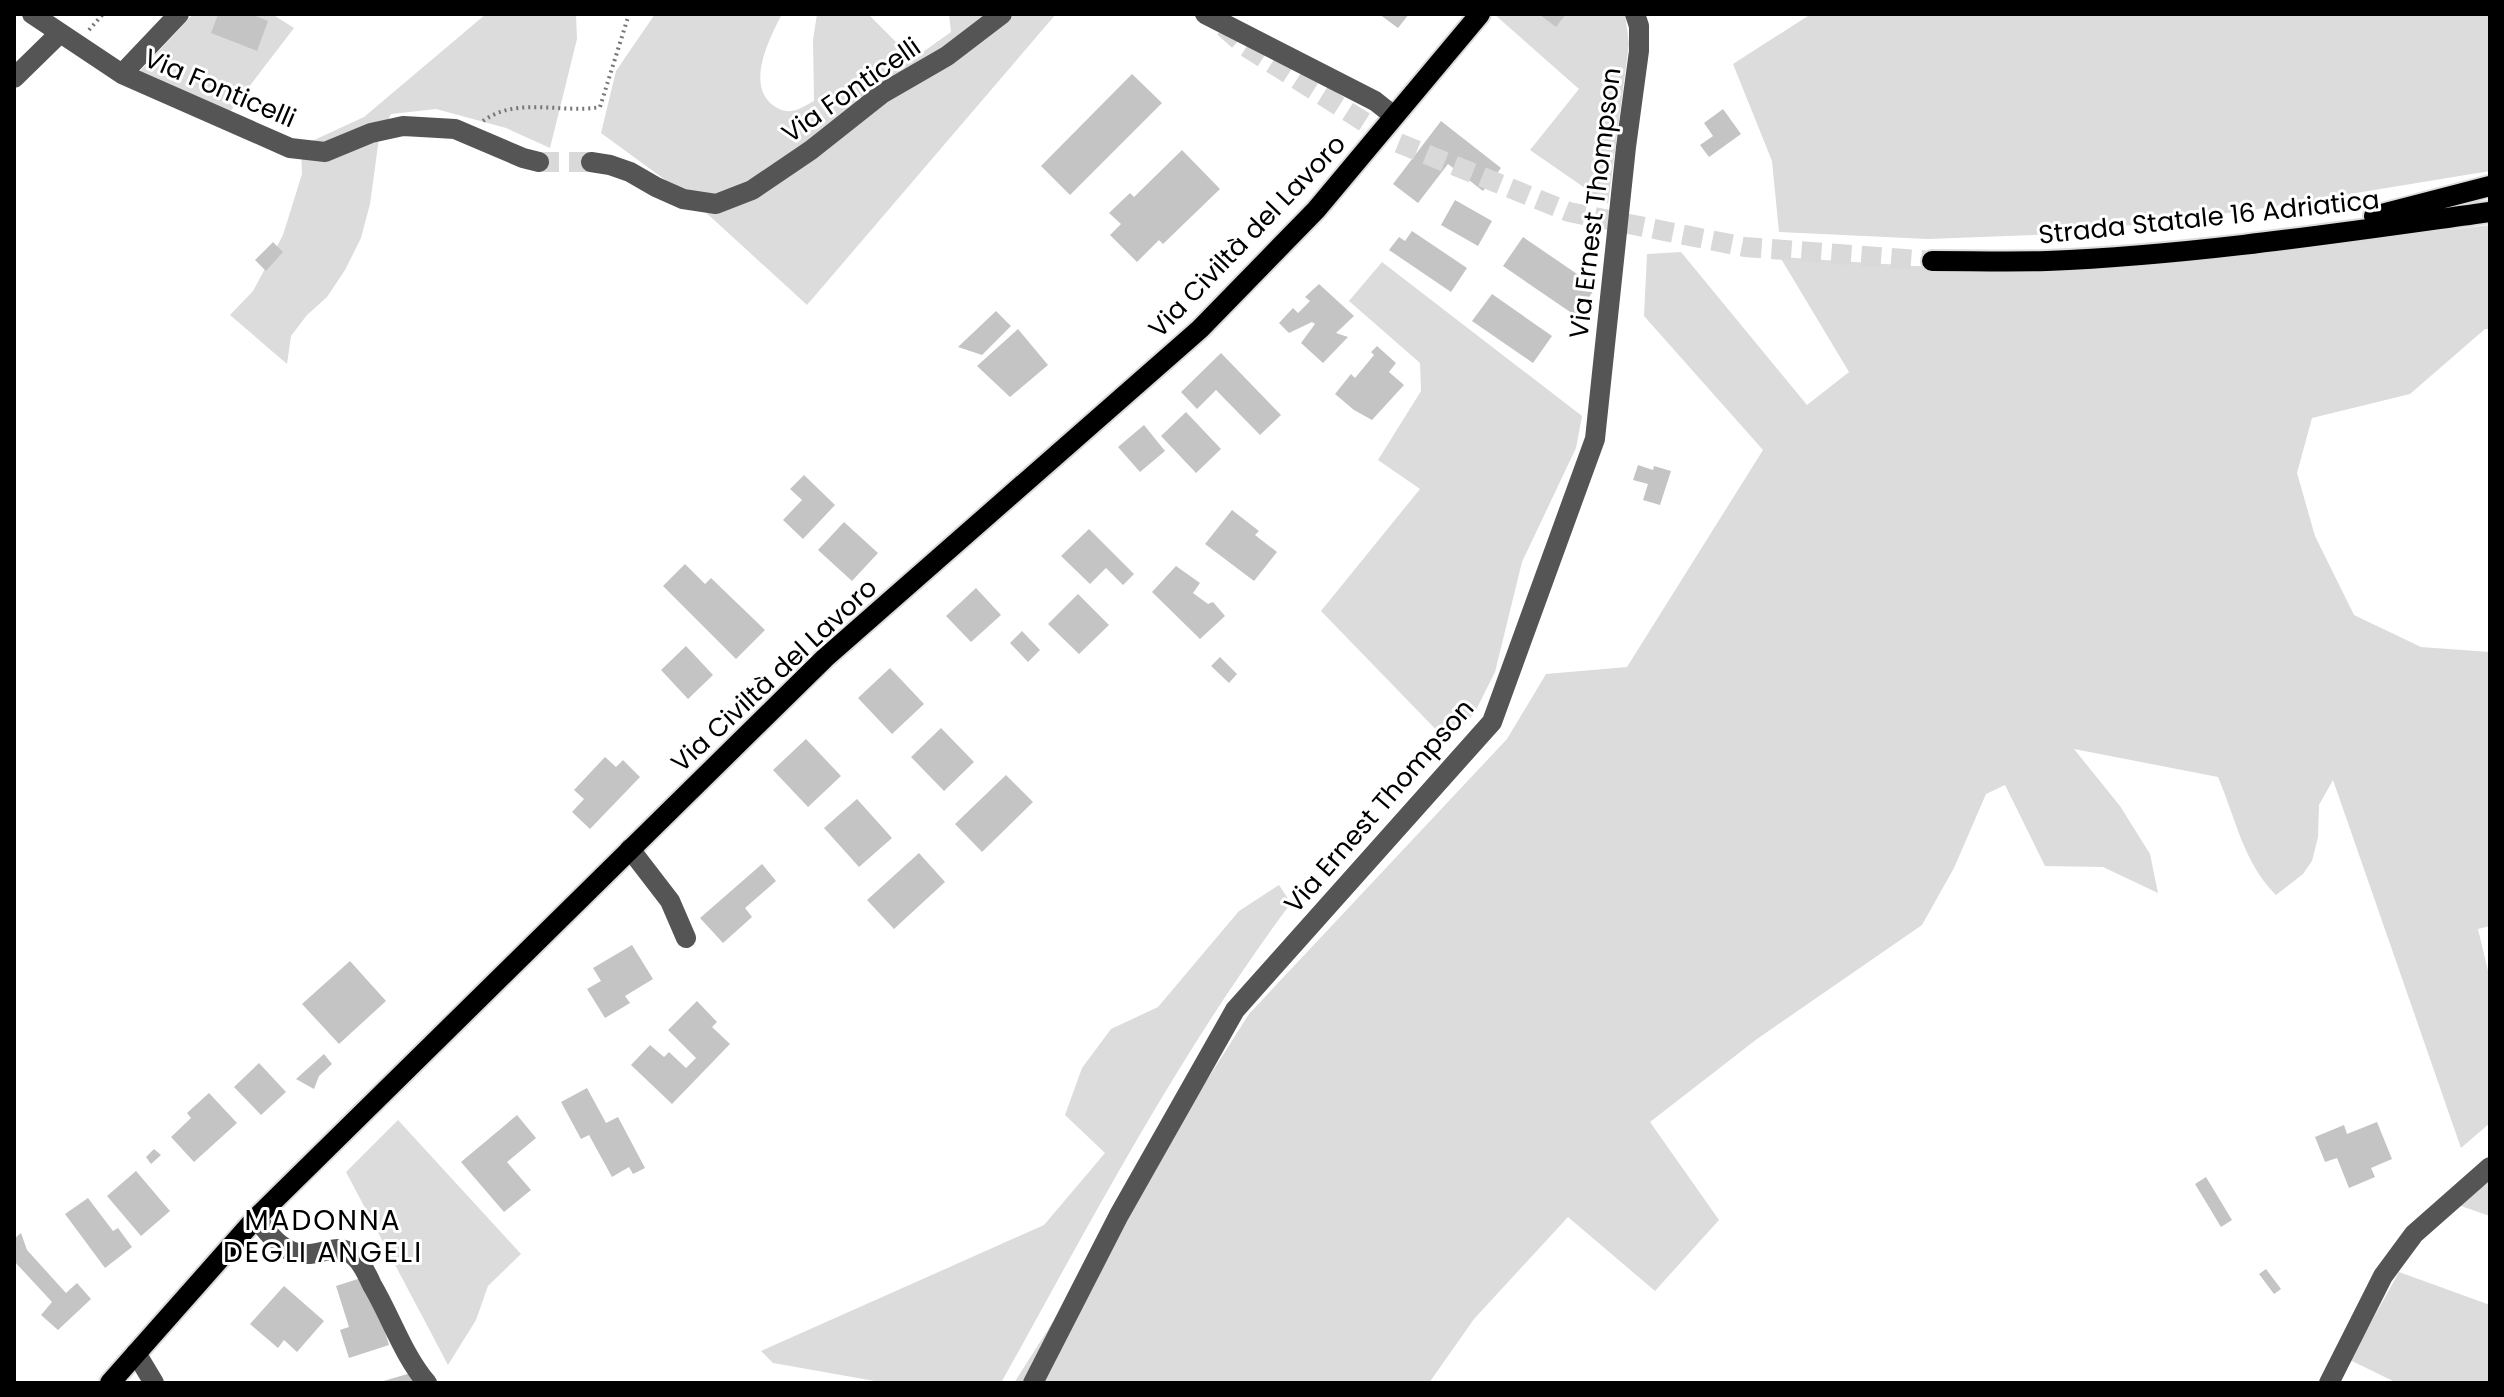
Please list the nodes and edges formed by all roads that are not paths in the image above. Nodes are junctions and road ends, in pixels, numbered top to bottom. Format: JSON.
{"nodes":[{"id":1,"x":32,"y":14,"type":"edge"},
{"id":2,"x":179,"y":14,"type":"edge"},
{"id":3,"x":1002,"y":14,"type":"edge"},
{"id":4,"x":1205,"y":14,"type":"edge"},
{"id":5,"x":1480,"y":14,"type":"edge"},
{"id":6,"x":1635,"y":14,"type":"edge"},
{"id":7,"x":60,"y":33,"type":"junction"},
{"id":8,"x":122,"y":74,"type":"junction"},
{"id":9,"x":14,"y":78,"type":"edge"},
{"id":10,"x":1394,"y":116,"type":"junction"},
{"id":11,"x":539,"y":162,"type":"tunnel mouth"},
{"id":12,"x":591,"y":162,"type":"tunnel mouth"},
{"id":13,"x":2490,"y":186,"type":"edge"},
{"id":14,"x":2490,"y":212,"type":"edge"},
{"id":15,"x":2284,"y":239,"type":"junction"},
{"id":16,"x":1932,"y":261,"type":"tunnel mouth"},
{"id":17,"x":630,"y":849,"type":"junction"},
{"id":18,"x":686,"y":938,"type":"dead end"},
{"id":19,"x":2490,"y":1167,"type":"edge"},
{"id":20,"x":256,"y":1218,"type":"junction"},
{"id":21,"x":136,"y":1353,"type":"junction"},
{"id":22,"x":110,"y":1383,"type":"edge"},
{"id":23,"x":154,"y":1383,"type":"edge"},
{"id":24,"x":427,"y":1383,"type":"edge"},
{"id":25,"x":1033,"y":1383,"type":"edge"},
{"id":26,"x":2329,"y":1383,"type":"edge"}],
"edges":[{"from":1,"to":7,"type":"street","name":"Via Fonticelli"},
{"from":2,"to":8,"type":"street"},
{"from":3,"to":12,"type":"street","name":"Via Fonticelli"},
{"from":4,"to":10,"type":"street"},
{"from":5,"to":10,"type":"main road","name":"Via Civiltà del Lavoro"},
{"from":6,"to":25,"type":"street","name":"Via Ernest Thompson"},
{"from":7,"to":8,"type":"street","name":"Via Fonticelli"},
{"from":7,"to":9,"type":"street"},
{"from":8,"to":11,"type":"street","name":"Via Fonticelli"},
{"from":10,"to":17,"type":"main road","name":"Via Civiltà del Lavoro"},
{"from":13,"to":15,"type":"main road"},
{"from":14,"to":15,"type":"main road","name":"Strada Statale 16 Adriatica"},
{"from":15,"to":16,"type":"main road","name":"Strada Statale 16 Adriatica"},
{"from":17,"to":18,"type":"street"},
{"from":17,"to":20,"type":"main road","name":"Via Civiltà del Lavoro"},
{"from":19,"to":26,"type":"street"},
{"from":20,"to":21,"type":"main road","name":"Via Civiltà del Lavoro"},
{"from":20,"to":24,"type":"street"},
{"from":21,"to":22,"type":"main road","name":"Via Civiltà del Lavoro"},
{"from":21,"to":23,"type":"street"}]}
